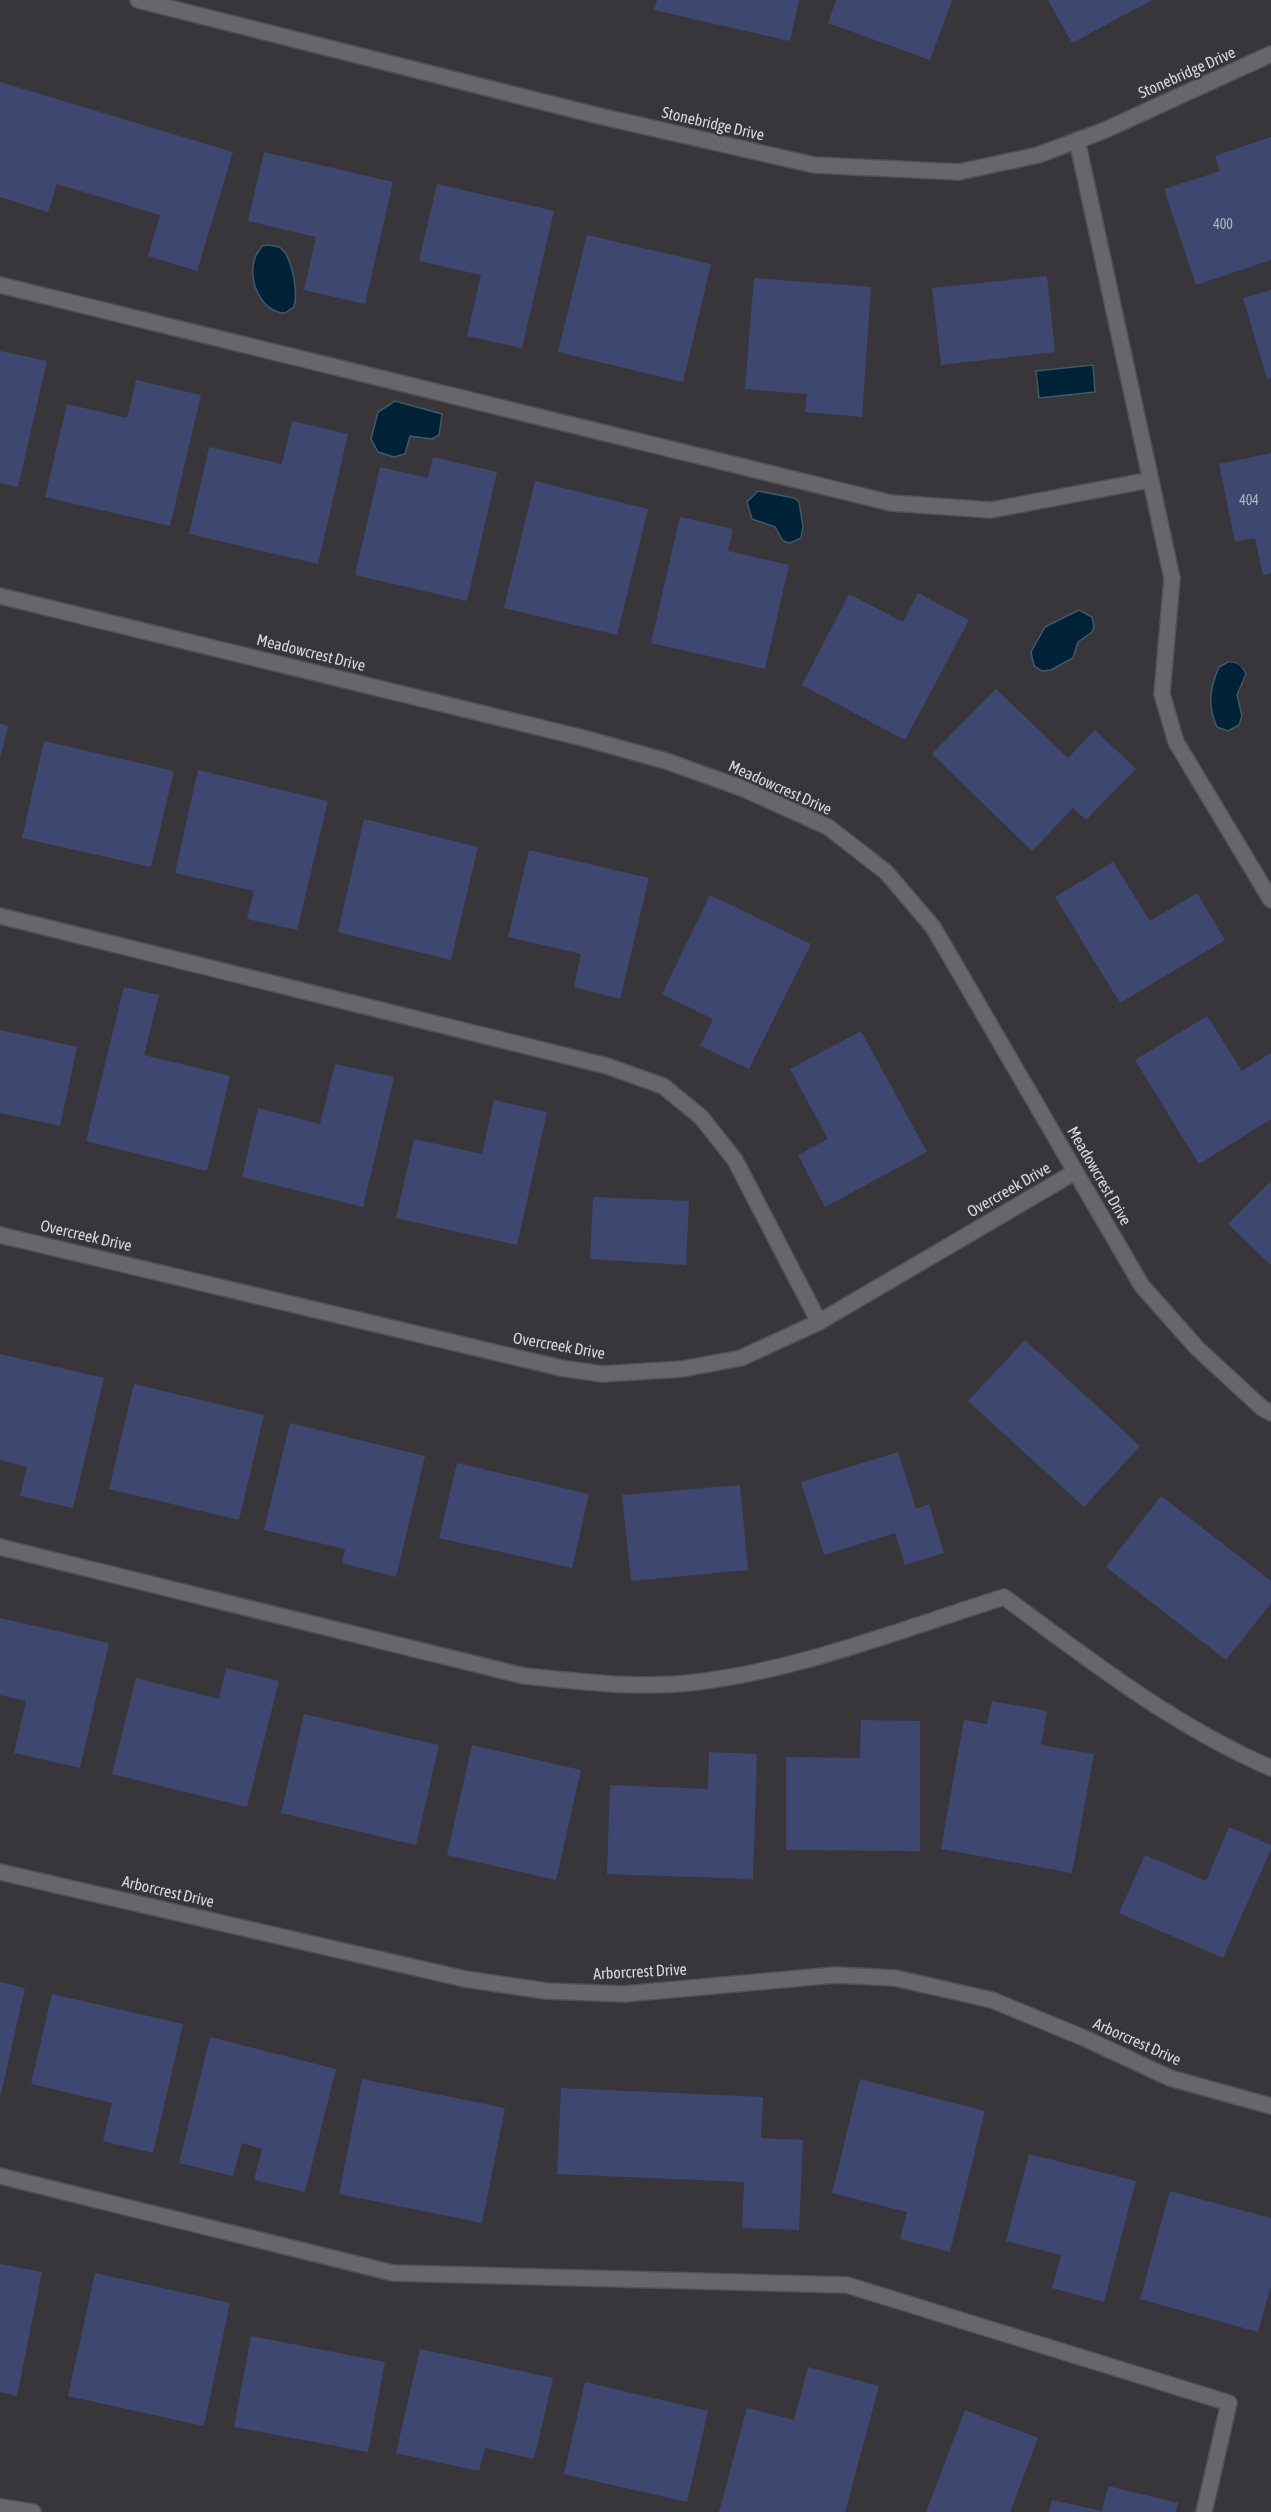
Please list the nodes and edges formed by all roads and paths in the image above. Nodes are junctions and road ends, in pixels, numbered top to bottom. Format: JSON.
{"nodes":[{"id":1,"x":138,"y":0,"type":"edge"},
{"id":2,"x":1271,"y":54,"type":"edge"},
{"id":3,"x":1077,"y":140,"type":"junction"},
{"id":4,"x":0,"y":285,"type":"edge"},
{"id":5,"x":1150,"y":480,"type":"junction"},
{"id":6,"x":0,"y":596,"type":"edge"},
{"id":7,"x":1271,"y":900,"type":"edge"},
{"id":8,"x":0,"y":916,"type":"edge"},
{"id":9,"x":1075,"y":1172,"type":"junction"},
{"id":10,"x":0,"y":1235,"type":"edge"},
{"id":11,"x":819,"y":1322,"type":"junction"},
{"id":12,"x":1271,"y":1413,"type":"edge"},
{"id":13,"x":0,"y":1547,"type":"edge"},
{"id":14,"x":1271,"y":1768,"type":"edge"},
{"id":15,"x":0,"y":1872,"type":"edge"},
{"id":16,"x":1271,"y":2106,"type":"edge"},
{"id":17,"x":0,"y":2176,"type":"edge"},
{"id":18,"x":0,"y":2507,"type":"edge"},
{"id":19,"x":33,"y":2512,"type":"edge"},
{"id":20,"x":1204,"y":2512,"type":"edge"}],
"edges":[{"from":1,"to":3,"type":"street","name":"Stonebridge Drive"},
{"from":2,"to":3,"type":"street","name":"Stonebridge Drive"},
{"from":3,"to":5,"type":"street"},
{"from":4,"to":5,"type":"street"},
{"from":5,"to":7,"type":"street"},
{"from":6,"to":9,"type":"street","name":"Meadowcrest Drive"},
{"from":8,"to":11,"type":"street"},
{"from":9,"to":11,"type":"street","name":"Overcreek Drive"},
{"from":9,"to":12,"type":"street","name":"Meadowcrest Drive"},
{"from":10,"to":11,"type":"street","name":"Overcreek Drive"},
{"from":13,"to":14,"type":"street"},
{"from":15,"to":16,"type":"street","name":"Arborcrest Drive"},
{"from":17,"to":20,"type":"street"},
{"from":18,"to":19,"type":"street"}]}
